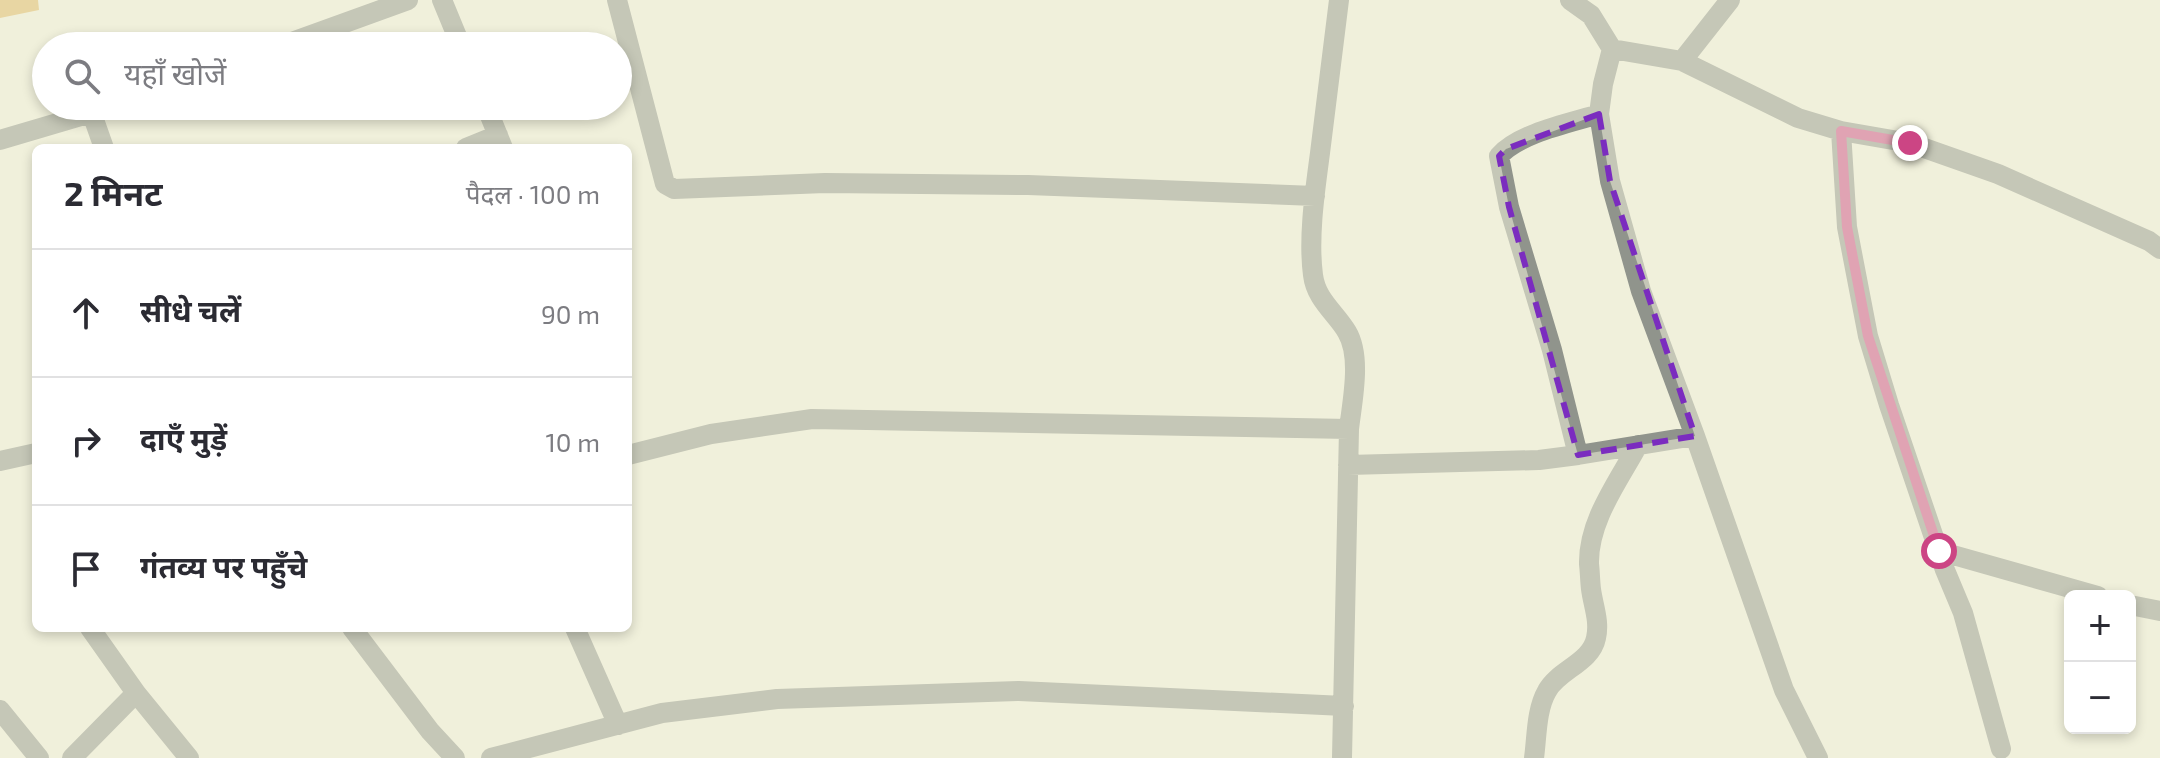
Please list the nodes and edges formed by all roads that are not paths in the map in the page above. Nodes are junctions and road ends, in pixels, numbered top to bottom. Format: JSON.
{"nodes":[{"id":1,"x":408,"y":0,"type":"edge"},
{"id":2,"x":442,"y":0,"type":"edge"},
{"id":3,"x":617,"y":0,"type":"edge"},
{"id":4,"x":1339,"y":0,"type":"edge"},
{"id":5,"x":1570,"y":0,"type":"edge"},
{"id":6,"x":1730,"y":0,"type":"edge"},
{"id":7,"x":320,"y":32,"type":"edge"},
{"id":8,"x":455,"y":32,"type":"edge"},
{"id":9,"x":625,"y":32,"type":"edge"},
{"id":10,"x":1612,"y":49,"type":"junction"},
{"id":11,"x":632,"y":58,"type":"edge"},
{"id":12,"x":1682,"y":61,"type":"junction"},
{"id":13,"x":1599,"y":114,"type":"junction"},
{"id":14,"x":71,"y":120,"type":"edge"},
{"id":15,"x":94,"y":120,"type":"edge"},
{"id":16,"x":492,"y":120,"type":"edge"},
{"id":17,"x":1841,"y":131,"type":"junction"},
{"id":18,"x":0,"y":140,"type":"edge"},
{"id":19,"x":500,"y":141,"type":"edge"},
{"id":20,"x":103,"y":144,"type":"edge"},
{"id":21,"x":1315,"y":196,"type":"junction"},
{"id":22,"x":2160,"y":249,"type":"edge"},
{"id":23,"x":1349,"y":429,"type":"junction"},
{"id":24,"x":1695,"y":436,"type":"junction"},
{"id":25,"x":1638,"y":445,"type":"junction"},
{"id":26,"x":32,"y":454,"type":"edge"},
{"id":27,"x":632,"y":454,"type":"edge"},
{"id":28,"x":1578,"y":455,"type":"junction"},
{"id":29,"x":0,"y":461,"type":"edge"},
{"id":30,"x":1348,"y":465,"type":"junction"},
{"id":31,"x":1939,"y":551,"type":"junction"},
{"id":32,"x":2077,"y":590,"type":"edge"},
{"id":33,"x":2136,"y":606,"type":"edge"},
{"id":34,"x":2160,"y":611,"type":"edge"},
{"id":35,"x":93,"y":632,"type":"edge"},
{"id":36,"x":355,"y":632,"type":"edge"},
{"id":37,"x":577,"y":632,"type":"edge"},
{"id":38,"x":136,"y":693,"type":"junction"},
{"id":39,"x":1344,"y":706,"type":"junction"},
{"id":40,"x":0,"y":710,"type":"edge"},
{"id":41,"x":618,"y":725,"type":"junction"},
{"id":42,"x":2001,"y":749,"type":"dead end"},
{"id":43,"x":39,"y":758,"type":"edge"},
{"id":44,"x":72,"y":758,"type":"edge"},
{"id":45,"x":189,"y":758,"type":"edge"},
{"id":46,"x":455,"y":758,"type":"edge"},
{"id":47,"x":491,"y":758,"type":"edge"},
{"id":48,"x":1342,"y":758,"type":"edge"},
{"id":49,"x":1534,"y":758,"type":"edge"},
{"id":50,"x":1818,"y":758,"type":"edge"}],
"edges":[{"from":1,"to":7,"type":"street"},
{"from":2,"to":8,"type":"street"},
{"from":3,"to":9,"type":"street"},
{"from":4,"to":21,"type":"street"},
{"from":5,"to":10,"type":"street"},
{"from":6,"to":12,"type":"street"},
{"from":10,"to":12,"type":"street"},
{"from":10,"to":13,"type":"street"},
{"from":11,"to":21,"type":"street"},
{"from":12,"to":17,"type":"street"},
{"from":13,"to":24,"type":"street"},
{"from":13,"to":28,"type":"street"},
{"from":14,"to":18,"type":"street"},
{"from":15,"to":20,"type":"street"},
{"from":16,"to":19,"type":"street"},
{"from":17,"to":22,"type":"street"},
{"from":17,"to":31,"type":"street"},
{"from":21,"to":23,"type":"street"},
{"from":23,"to":27,"type":"street"},
{"from":23,"to":30,"type":"street"},
{"from":24,"to":25,"type":"street"},
{"from":24,"to":50,"type":"street"},
{"from":25,"to":28,"type":"street"},
{"from":25,"to":49,"type":"street"},
{"from":26,"to":29,"type":"street"},
{"from":28,"to":30,"type":"street"},
{"from":30,"to":39,"type":"street"},
{"from":31,"to":32,"type":"street"},
{"from":31,"to":42,"type":"street"},
{"from":33,"to":34,"type":"street"},
{"from":35,"to":38,"type":"street"},
{"from":36,"to":46,"type":"street"},
{"from":37,"to":41,"type":"street"},
{"from":38,"to":44,"type":"street"},
{"from":38,"to":45,"type":"street"},
{"from":39,"to":41,"type":"street"},
{"from":39,"to":48,"type":"street"},
{"from":40,"to":43,"type":"street"},
{"from":41,"to":47,"type":"street"}]}
